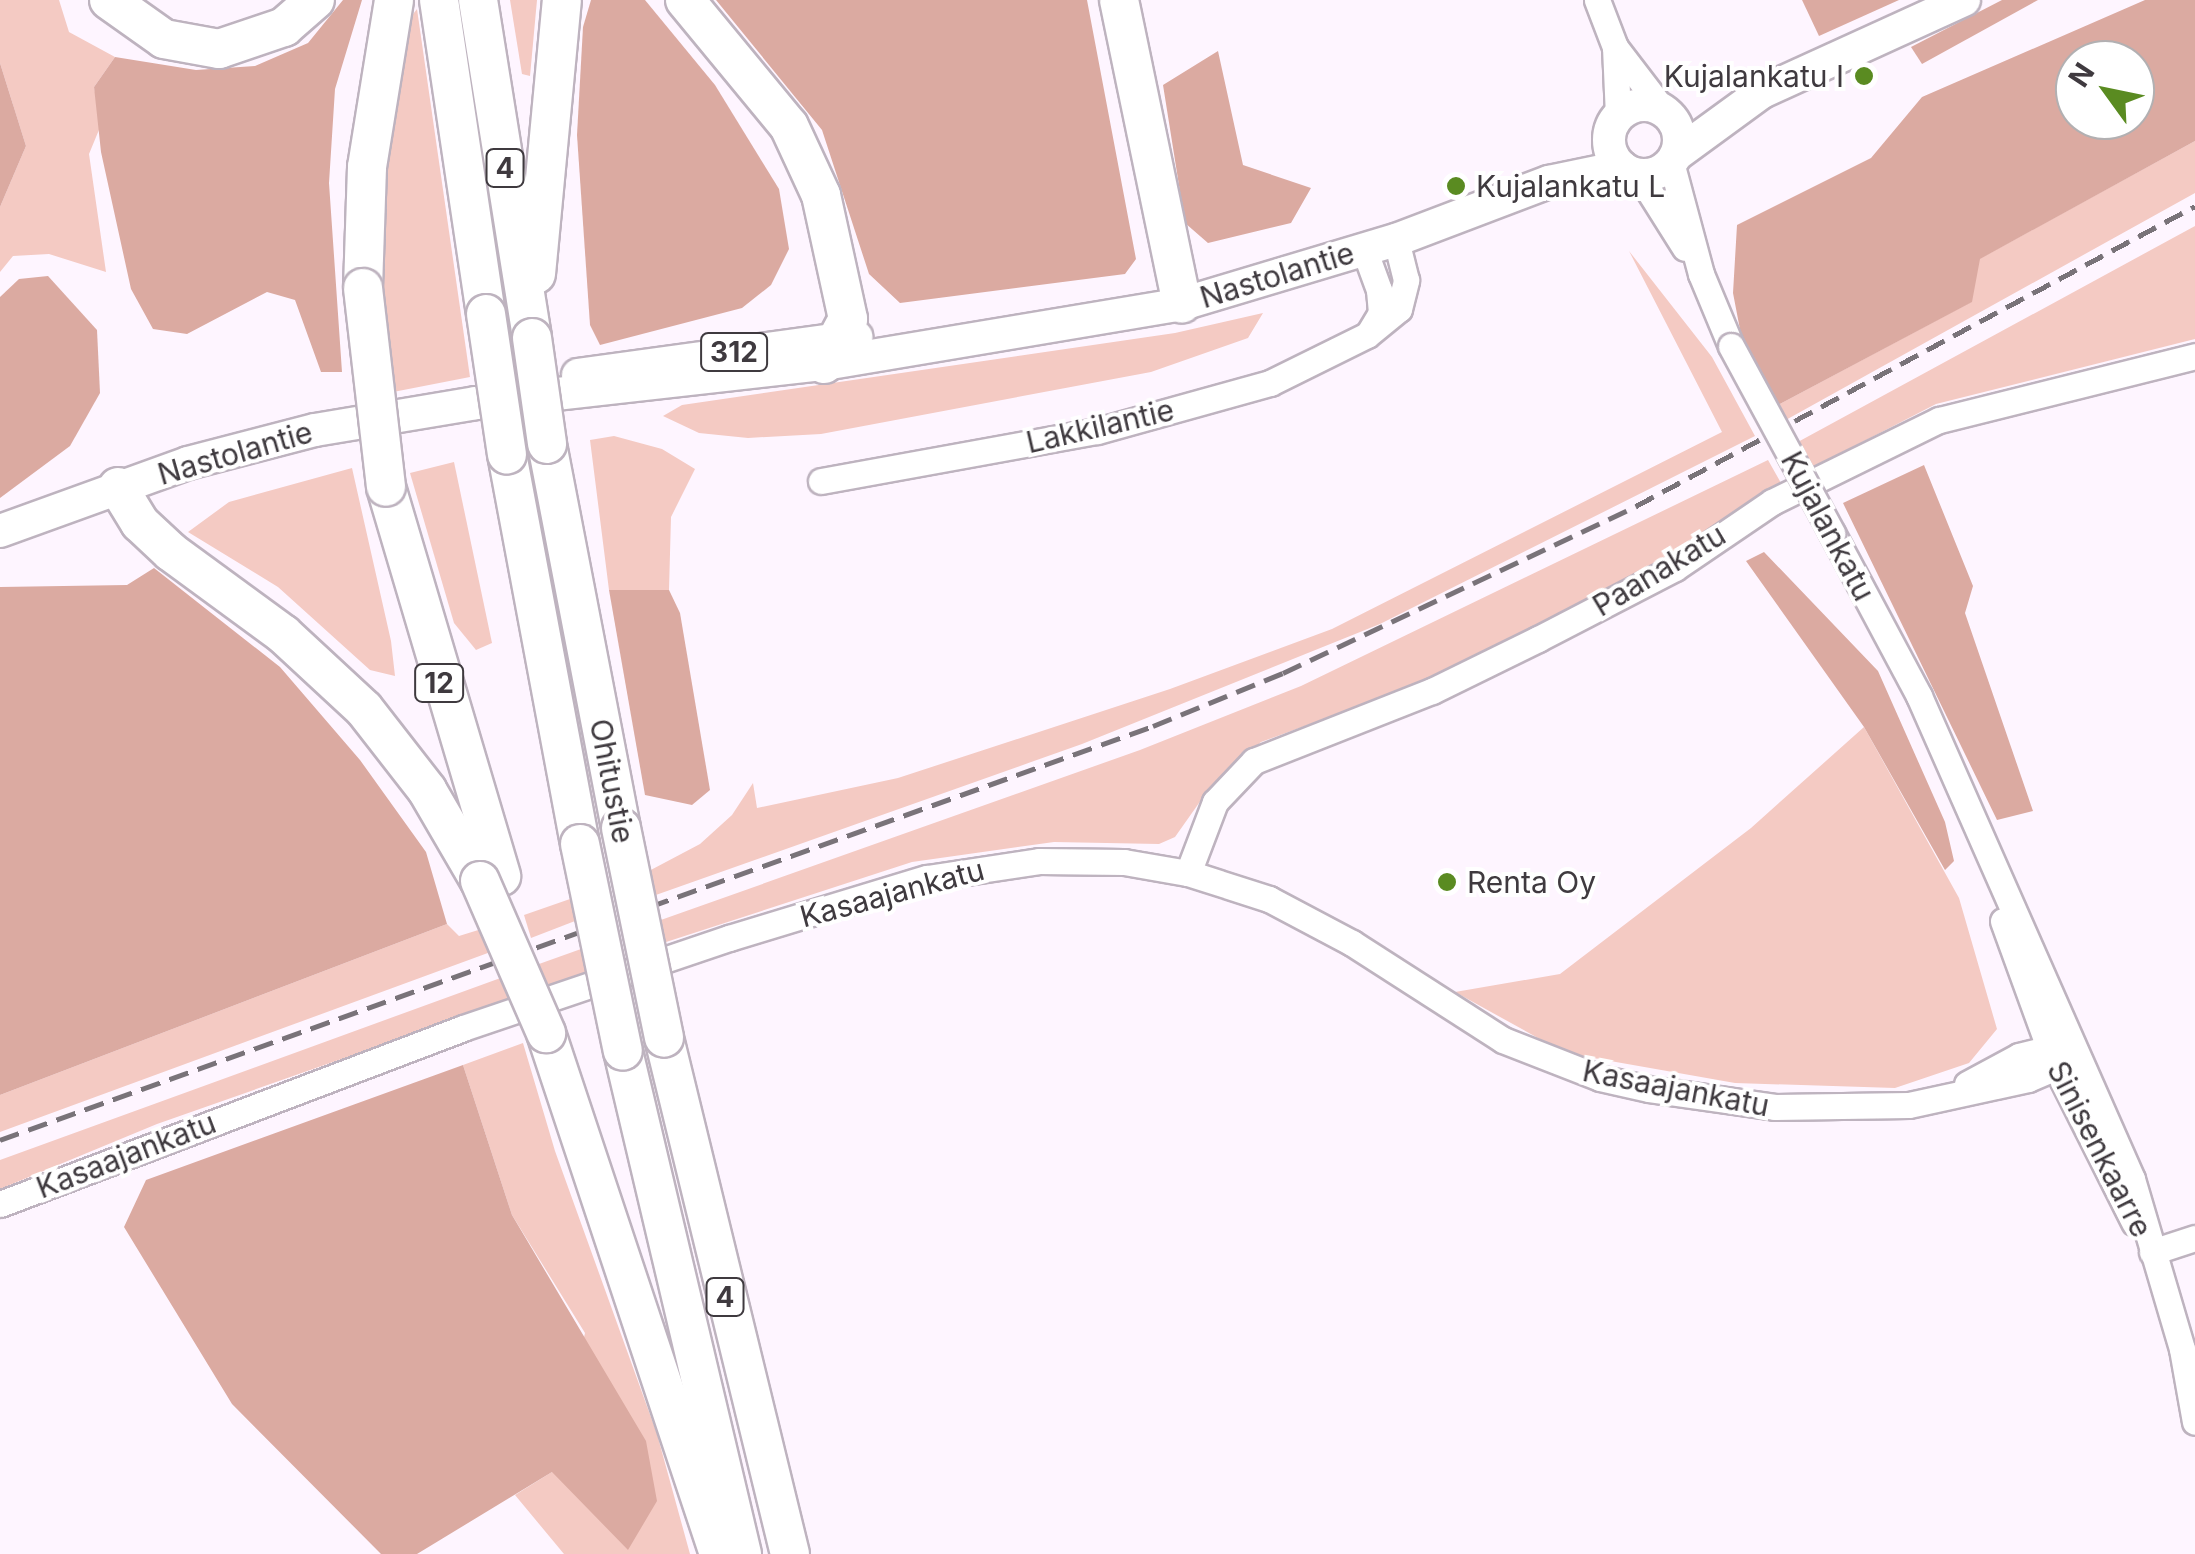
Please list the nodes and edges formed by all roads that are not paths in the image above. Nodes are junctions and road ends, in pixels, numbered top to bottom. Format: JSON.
{"nodes":[{"id":1,"x":109,"y":0,"type":"edge"},
{"id":2,"x":315,"y":0,"type":"edge"},
{"id":3,"x":394,"y":0,"type":"edge"},
{"id":4,"x":438,"y":0,"type":"edge"},
{"id":5,"x":478,"y":0,"type":"edge"},
{"id":6,"x":562,"y":0,"type":"edge"},
{"id":7,"x":684,"y":0,"type":"edge"},
{"id":8,"x":1119,"y":0,"type":"edge"},
{"id":9,"x":1597,"y":0,"type":"edge"},
{"id":10,"x":1964,"y":0,"type":"edge"},
{"id":11,"x":1616,"y":47,"type":"junction"},
{"id":12,"x":1762,"y":92,"type":"junction"},
{"id":13,"x":1666,"y":113,"type":"junction"},
{"id":14,"x":1622,"y":149,"type":"junction"},
{"id":15,"x":1674,"y":158,"type":"junction"},
{"id":16,"x":1380,"y":244,"type":"junction"},
{"id":17,"x":1701,"y":274,"type":"junction"},
{"id":18,"x":1182,"y":304,"type":"junction"},
{"id":19,"x":532,"y":337,"type":"junction"},
{"id":20,"x":832,"y":352,"type":"junction"},
{"id":21,"x":2195,"y":356,"type":"edge"},
{"id":22,"x":820,"y":481,"type":"dead end"},
{"id":23,"x":118,"y":487,"type":"junction"},
{"id":24,"x":0,"y":531,"type":"edge"},
{"id":25,"x":1188,"y":873,"type":"junction"},
{"id":26,"x":490,"y":879,"type":"junction"},
{"id":27,"x":2058,"y":1054,"type":"junction"},
{"id":28,"x":0,"y":1204,"type":"edge"},
{"id":29,"x":2195,"y":1238,"type":"edge"},
{"id":30,"x":2152,"y":1252,"type":"junction"},
{"id":31,"x":2195,"y":1422,"type":"edge"},
{"id":32,"x":719,"y":1554,"type":"edge"},
{"id":33,"x":742,"y":1554,"type":"edge"},
{"id":34,"x":790,"y":1554,"type":"edge"}],
"edges":[{"from":1,"to":2,"type":"highway"},
{"from":3,"to":26,"type":"highway","number":"12","bridge":true},
{"from":4,"to":33,"type":"highway","name":"Ohitustie","number":"4","bridge":true},
{"from":5,"to":19,"type":"highway","name":"Ohitustie","number":"4"},
{"from":6,"to":19,"type":"highway"},
{"from":7,"to":20,"type":"highway"},
{"from":8,"to":18,"type":"highway"},
{"from":9,"to":11,"type":"street"},
{"from":10,"to":12,"type":"main road"},
{"from":11,"to":13,"type":"street"},
{"from":11,"to":14,"type":"street"},
{"from":12,"to":13,"type":"main road"},
{"from":12,"to":15,"type":"main road"},
{"from":13,"to":14,"type":"main road"},
{"from":13,"to":15,"type":"main road"},
{"from":14,"to":15,"type":"main road"},
{"from":14,"to":16,"type":"main road","name":"Nastolantie","number":"312"},
{"from":14,"to":17,"type":"street","name":"Kujalankatu"},
{"from":15,"to":17,"type":"street","name":"Kujalankatu"},
{"from":16,"to":18,"type":"main road","name":"Nastolantie","number":"312"},
{"from":16,"to":22,"type":"street","name":"Lakkilantie"},
{"from":17,"to":27,"type":"street","name":"Kujalankatu","bridge":true},
{"from":18,"to":20,"type":"main road","name":"Nastolantie","number":"312"},
{"from":19,"to":34,"type":"highway","name":"Ohitustie","number":"4","bridge":true},
{"from":20,"to":23,"type":"main road","name":"Nastolantie","number":"312"},
{"from":21,"to":25,"type":"street","name":"Paanakatu"},
{"from":23,"to":24,"type":"main road","name":"Nastolantie","number":"312"},
{"from":23,"to":26,"type":"highway"},
{"from":25,"to":27,"type":"street","name":"Kasaajankatu"},
{"from":25,"to":28,"type":"street","name":"Kasaajankatu"},
{"from":26,"to":32,"type":"highway","number":"12","bridge":true},
{"from":27,"to":30,"type":"street","name":"Sinisenkaarre"},
{"from":29,"to":30,"type":"street"},
{"from":30,"to":31,"type":"street","name":"Sinisenkaarre"}]}
